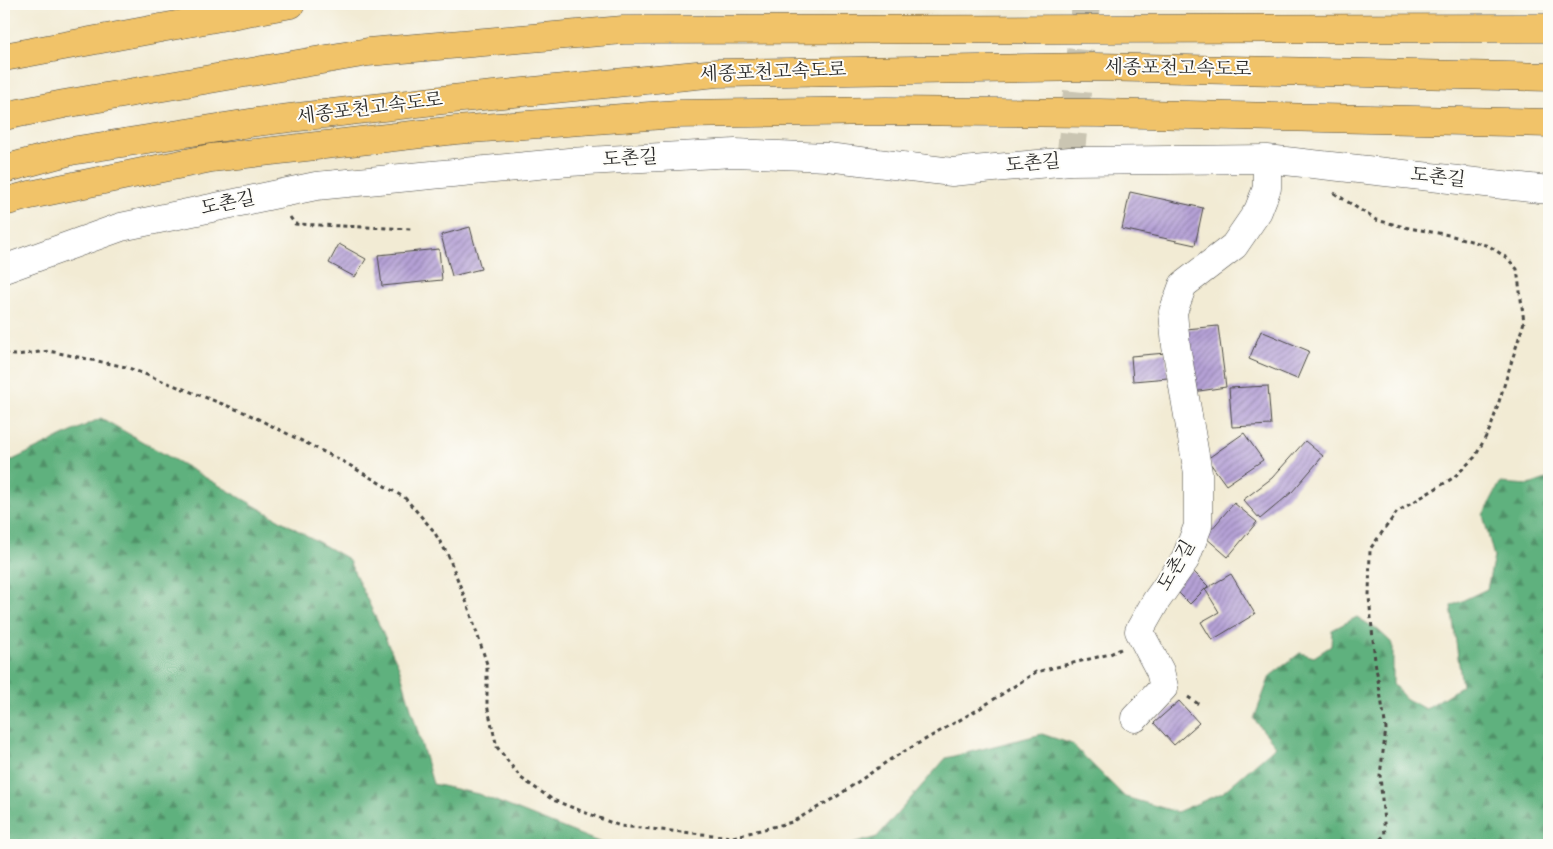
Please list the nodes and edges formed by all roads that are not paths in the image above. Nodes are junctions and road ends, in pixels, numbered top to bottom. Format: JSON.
{"nodes":[{"id":1,"x":291,"y":4,"type":"edge"},
{"id":2,"x":1549,"y":28,"type":"edge"},
{"id":3,"x":4,"y":57,"type":"edge"},
{"id":4,"x":1549,"y":77,"type":"edge"},
{"id":5,"x":4,"y":116,"type":"edge"},
{"id":6,"x":1549,"y":123,"type":"edge"},
{"id":7,"x":1267,"y":160,"type":"junction"},
{"id":8,"x":4,"y":169,"type":"edge"},
{"id":9,"x":1549,"y":190,"type":"edge"},
{"id":10,"x":4,"y":202,"type":"edge"},
{"id":11,"x":4,"y":269,"type":"edge"},
{"id":12,"x":1135,"y":718,"type":"dead end"}],
"edges":[{"from":1,"to":3,"type":"highway"},
{"from":2,"to":5,"type":"highway","name":"세종포천고속도로"},
{"from":4,"to":8,"type":"highway","name":"세종포천고속도로"},
{"from":6,"to":10,"type":"highway"},
{"from":7,"to":9,"type":"street","name":"도촌길"},
{"from":7,"to":11,"type":"street","name":"도촌길"},
{"from":7,"to":12,"type":"street","name":"도촌길"}]}
